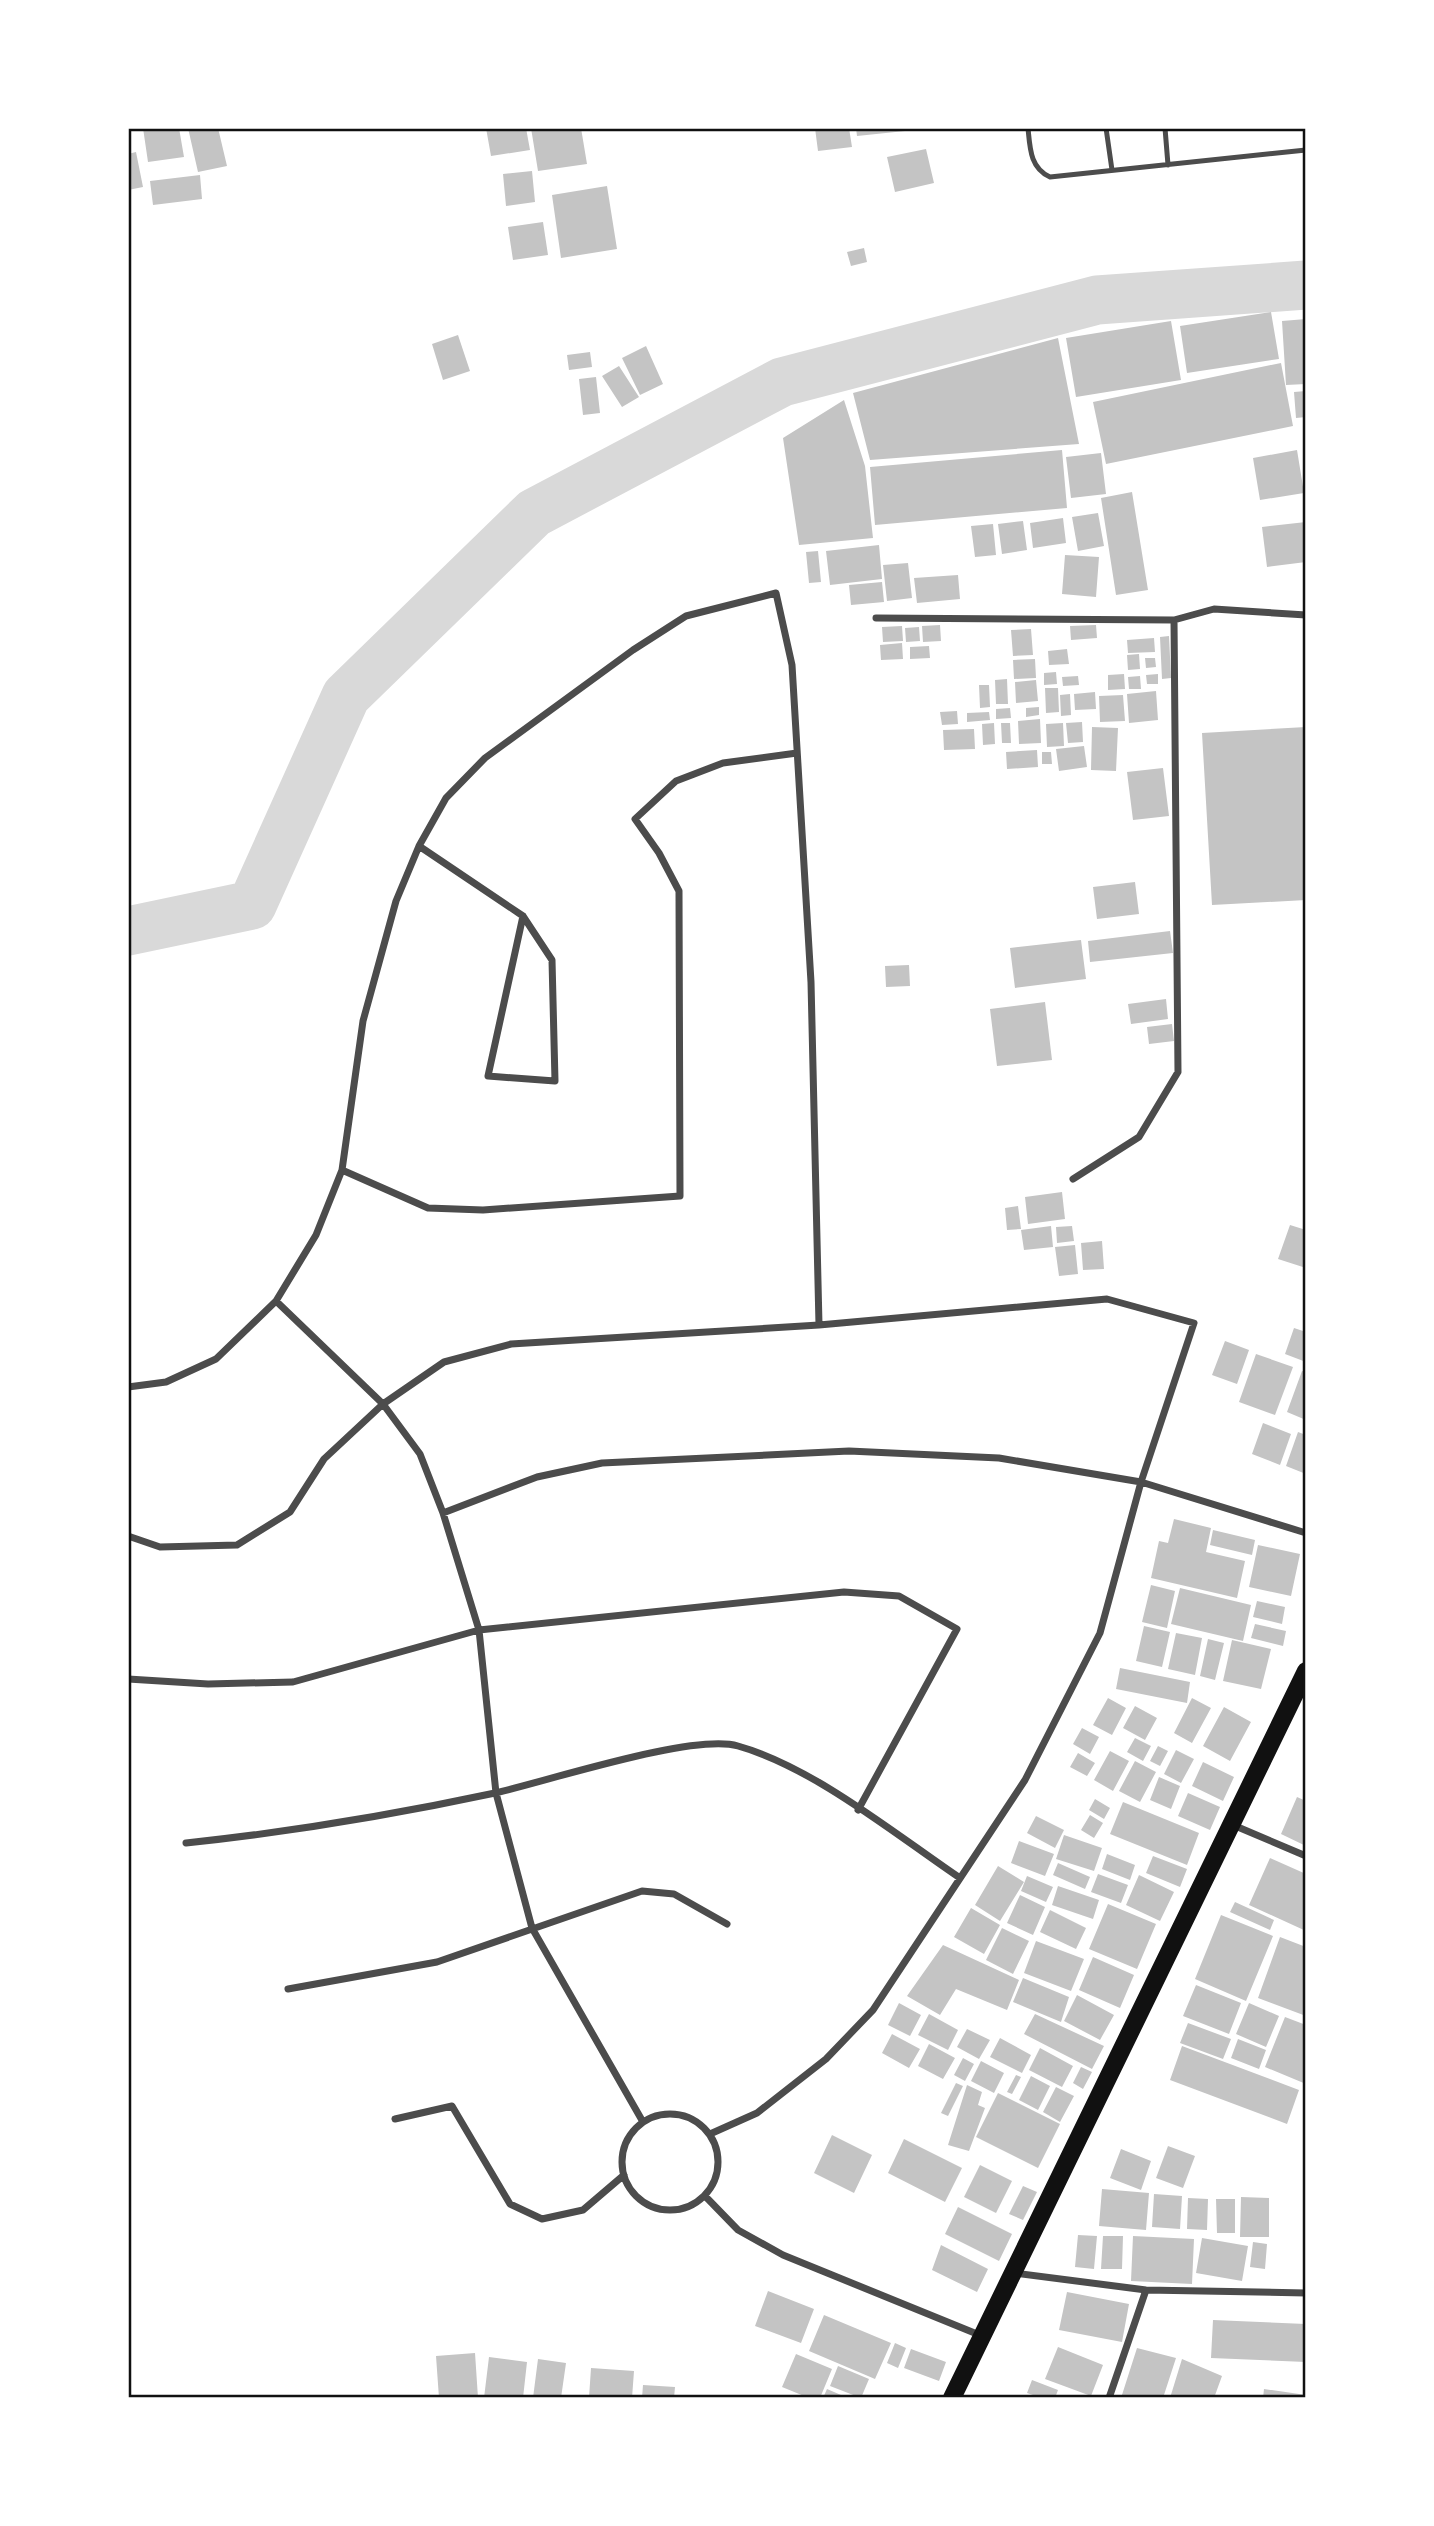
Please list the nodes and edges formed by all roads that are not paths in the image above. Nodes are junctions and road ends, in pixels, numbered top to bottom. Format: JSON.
{"nodes":[{"id":1,"x":1028,"y":128,"type":"edge"},
{"id":2,"x":1106,"y":128,"type":"edge"},
{"id":3,"x":1165,"y":128,"type":"edge"},
{"id":4,"x":1306,"y":150,"type":"edge"},
{"id":5,"x":1168,"y":165,"type":"junction"},
{"id":6,"x":1112,"y":170,"type":"junction"},
{"id":7,"x":1306,"y":615,"type":"edge"},
{"id":8,"x":876,"y":618,"type":"dead end"},
{"id":9,"x":1174,"y":620,"type":"junction"},
{"id":10,"x":797,"y":753,"type":"junction"},
{"id":11,"x":419,"y":846,"type":"junction"},
{"id":12,"x":523,"y":916,"type":"junction"},
{"id":13,"x":342,"y":1170,"type":"junction"},
{"id":14,"x":1073,"y":1179,"type":"dead end"},
{"id":15,"x":275,"y":1301,"type":"junction"},
{"id":16,"x":819,"y":1325,"type":"junction"},
{"id":17,"x":128,"y":1387,"type":"edge"},
{"id":18,"x":383,"y":1404,"type":"junction"},
{"id":19,"x":1141,"y":1482,"type":"junction"},
{"id":20,"x":443,"y":1513,"type":"junction"},
{"id":21,"x":1306,"y":1533,"type":"edge"},
{"id":22,"x":128,"y":1536,"type":"edge"},
{"id":23,"x":479,"y":1630,"type":"junction"},
{"id":24,"x":1306,"y":1671,"type":"edge"},
{"id":25,"x":128,"y":1679,"type":"edge"},
{"id":26,"x":496,"y":1793,"type":"junction"},
{"id":27,"x":858,"y":1810,"type":"junction"},
{"id":28,"x":1233,"y":1825,"type":"junction"},
{"id":29,"x":186,"y":1843,"type":"dead end"},
{"id":30,"x":1306,"y":1856,"type":"edge"},
{"id":31,"x":960,"y":1878,"type":"junction"},
{"id":32,"x":727,"y":1924,"type":"dead end"},
{"id":33,"x":532,"y":1928,"type":"junction"},
{"id":34,"x":288,"y":1989,"type":"dead end"},
{"id":35,"x":395,"y":2119,"type":"dead end"},
{"id":36,"x":643,"y":2122,"type":"junction"},
{"id":37,"x":710,"y":2134,"type":"junction"},
{"id":38,"x":624,"y":2175,"type":"junction"},
{"id":39,"x":705,"y":2196,"type":"junction"},
{"id":40,"x":1013,"y":2273,"type":"junction"},
{"id":41,"x":1146,"y":2290,"type":"junction"},
{"id":42,"x":1306,"y":2293,"type":"edge"},
{"id":43,"x":982,"y":2336,"type":"junction"},
{"id":44,"x":952,"y":2398,"type":"edge"},
{"id":45,"x":1109,"y":2398,"type":"edge"}],
"edges":[{"from":1,"to":6,"type":"lane"},
{"from":2,"to":6,"type":"lane"},
{"from":3,"to":5,"type":"lane"},
{"from":4,"to":5,"type":"lane"},
{"from":5,"to":6,"type":"lane"},
{"from":7,"to":9,"type":"street"},
{"from":8,"to":9,"type":"street"},
{"from":9,"to":14,"type":"street"},
{"from":10,"to":11,"type":"street"},
{"from":10,"to":13,"type":"street"},
{"from":10,"to":16,"type":"street"},
{"from":11,"to":12,"type":"street"},
{"from":11,"to":13,"type":"street"},
{"from":12,"to":12,"type":"street"},
{"from":13,"to":15,"type":"street"},
{"from":15,"to":17,"type":"street"},
{"from":15,"to":18,"type":"street"},
{"from":16,"to":18,"type":"street"},
{"from":16,"to":19,"type":"street"},
{"from":18,"to":20,"type":"street"},
{"from":18,"to":22,"type":"street"},
{"from":19,"to":20,"type":"street"},
{"from":19,"to":21,"type":"street"},
{"from":19,"to":31,"type":"street"},
{"from":20,"to":23,"type":"street"},
{"from":23,"to":25,"type":"street"},
{"from":23,"to":26,"type":"street"},
{"from":23,"to":27,"type":"street"},
{"from":24,"to":28,"type":"main road"},
{"from":26,"to":27,"type":"street"},
{"from":26,"to":29,"type":"street"},
{"from":26,"to":33,"type":"street"},
{"from":27,"to":31,"type":"street"},
{"from":28,"to":30,"type":"street"},
{"from":28,"to":40,"type":"main road"},
{"from":31,"to":37,"type":"street"},
{"from":32,"to":33,"type":"street"},
{"from":33,"to":34,"type":"street"},
{"from":33,"to":36,"type":"street"},
{"from":35,"to":38,"type":"street"},
{"from":36,"to":37,"type":"street"},
{"from":36,"to":38,"type":"street"},
{"from":37,"to":39,"type":"street"},
{"from":38,"to":39,"type":"street"},
{"from":39,"to":43,"type":"street"},
{"from":40,"to":41,"type":"street"},
{"from":40,"to":43,"type":"main road"},
{"from":41,"to":42,"type":"street"},
{"from":41,"to":45,"type":"street"},
{"from":43,"to":44,"type":"main road"}]}
